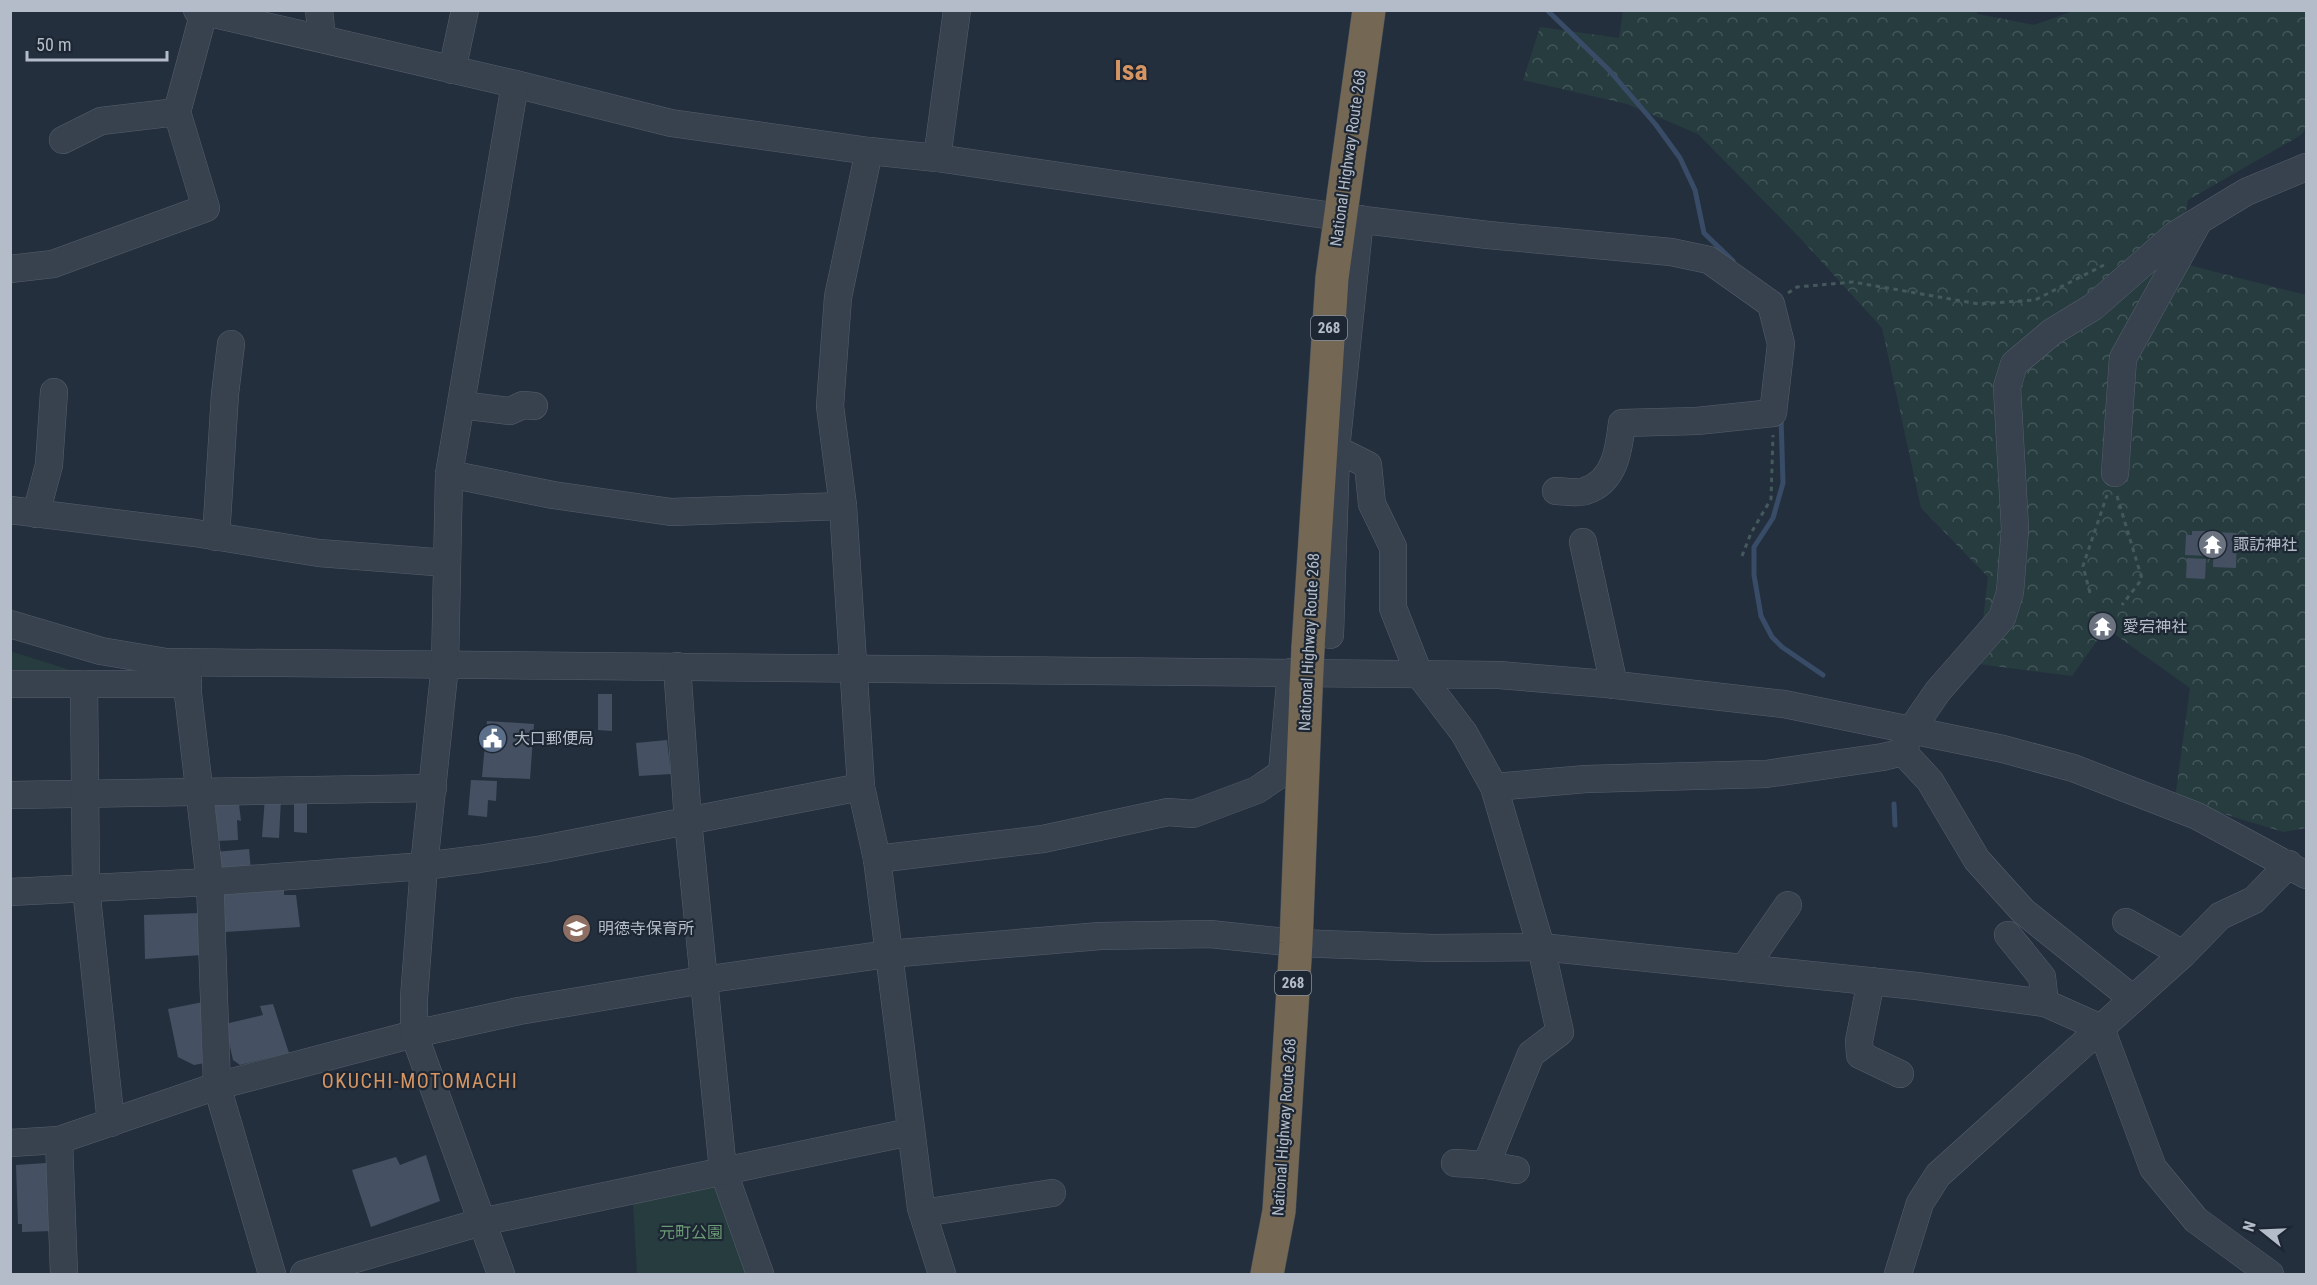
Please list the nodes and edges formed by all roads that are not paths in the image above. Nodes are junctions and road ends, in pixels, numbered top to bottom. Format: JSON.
{"nodes":[{"id":1,"x":319,"y":10,"type":"edge"},
{"id":2,"x":465,"y":10,"type":"edge"},
{"id":3,"x":957,"y":10,"type":"edge"},
{"id":4,"x":1369,"y":10,"type":"edge"},
{"id":5,"x":200,"y":11,"type":"edge"},
{"id":6,"x":322,"y":39,"type":"junction"},
{"id":7,"x":452,"y":70,"type":"junction"},
{"id":8,"x":515,"y":84,"type":"junction"},
{"id":9,"x":177,"y":112,"type":"junction"},
{"id":10,"x":63,"y":140,"type":"dead end"},
{"id":11,"x":869,"y":151,"type":"junction"},
{"id":12,"x":937,"y":158,"type":"junction"},
{"id":13,"x":2307,"y":167,"type":"edge"},
{"id":14,"x":1350,"y":218,"type":"junction"},
{"id":15,"x":2200,"y":218,"type":"junction"},
{"id":16,"x":10,"y":269,"type":"edge"},
{"id":17,"x":231,"y":344,"type":"dead end"},
{"id":18,"x":54,"y":392,"type":"dead end"},
{"id":19,"x":461,"y":405,"type":"junction"},
{"id":20,"x":534,"y":406,"type":"dead end"},
{"id":21,"x":1336,"y":449,"type":"junction"},
{"id":22,"x":2115,"y":473,"type":"road end"},
{"id":23,"x":449,"y":474,"type":"junction"},
{"id":24,"x":1557,"y":491,"type":"dead end"},
{"id":25,"x":843,"y":506,"type":"junction"},
{"id":26,"x":23,"y":512,"type":"edge"},
{"id":27,"x":216,"y":537,"type":"junction"},
{"id":28,"x":1583,"y":542,"type":"dead end"},
{"id":29,"x":447,"y":563,"type":"junction"},
{"id":30,"x":10,"y":624,"type":"edge"},
{"id":31,"x":1309,"y":661,"type":"junction"},
{"id":32,"x":445,"y":665,"type":"junction"},
{"id":33,"x":677,"y":666,"type":"junction"},
{"id":34,"x":855,"y":667,"type":"junction"},
{"id":35,"x":187,"y":673,"type":"junction"},
{"id":36,"x":1419,"y":674,"type":"junction"},
{"id":37,"x":10,"y":684,"type":"edge"},
{"id":38,"x":84,"y":684,"type":"junction"},
{"id":39,"x":1614,"y":685,"type":"junction"},
{"id":40,"x":1907,"y":741,"type":"junction"},
{"id":41,"x":861,"y":787,"type":"junction"},
{"id":42,"x":1494,"y":787,"type":"junction"},
{"id":43,"x":433,"y":788,"type":"junction"},
{"id":44,"x":201,"y":792,"type":"junction"},
{"id":45,"x":84,"y":794,"type":"junction"},
{"id":46,"x":10,"y":795,"type":"edge"},
{"id":47,"x":688,"y":821,"type":"junction"},
{"id":48,"x":877,"y":860,"type":"junction"},
{"id":49,"x":424,"y":866,"type":"junction"},
{"id":50,"x":2298,"y":870,"type":"edge"},
{"id":51,"x":210,"y":882,"type":"junction"},
{"id":52,"x":86,"y":888,"type":"junction"},
{"id":53,"x":10,"y":892,"type":"edge"},
{"id":54,"x":1788,"y":905,"type":"dead end"},
{"id":55,"x":2126,"y":922,"type":"dead end"},
{"id":56,"x":2008,"y":935,"type":"dead end"},
{"id":57,"x":1296,"y":943,"type":"junction"},
{"id":58,"x":1540,"y":947,"type":"junction"},
{"id":59,"x":888,"y":954,"type":"junction"},
{"id":60,"x":2183,"y":954,"type":"junction"},
{"id":61,"x":1744,"y":968,"type":"junction"},
{"id":62,"x":703,"y":980,"type":"junction"},
{"id":63,"x":1871,"y":981,"type":"junction"},
{"id":64,"x":2133,"y":999,"type":"junction"},
{"id":65,"x":2044,"y":1004,"type":"junction"},
{"id":66,"x":2101,"y":1028,"type":"junction"},
{"id":67,"x":414,"y":1034,"type":"junction"},
{"id":68,"x":1900,"y":1074,"type":"dead end"},
{"id":69,"x":217,"y":1086,"type":"junction"},
{"id":70,"x":111,"y":1123,"type":"junction"},
{"id":71,"x":910,"y":1132,"type":"junction"},
{"id":72,"x":59,"y":1140,"type":"junction"},
{"id":73,"x":10,"y":1143,"type":"edge"},
{"id":74,"x":1455,"y":1163,"type":"dead end"},
{"id":75,"x":1486,"y":1165,"type":"junction"},
{"id":76,"x":723,"y":1170,"type":"junction"},
{"id":77,"x":1516,"y":1170,"type":"dead end"},
{"id":78,"x":1052,"y":1193,"type":"dead end"},
{"id":79,"x":923,"y":1213,"type":"junction"},
{"id":80,"x":481,"y":1222,"type":"junction"},
{"id":81,"x":64,"y":1275,"type":"edge"},
{"id":82,"x":272,"y":1275,"type":"edge"},
{"id":83,"x":304,"y":1275,"type":"edge"},
{"id":84,"x":501,"y":1275,"type":"edge"},
{"id":85,"x":760,"y":1275,"type":"edge"},
{"id":86,"x":942,"y":1275,"type":"edge"},
{"id":87,"x":1267,"y":1275,"type":"edge"},
{"id":88,"x":1898,"y":1275,"type":"edge"},
{"id":89,"x":2270,"y":1275,"type":"edge"}],
"edges":[{"from":1,"to":6,"type":"street"},
{"from":2,"to":7,"type":"street"},
{"from":3,"to":12,"type":"street"},
{"from":4,"to":14,"type":"highway","name":"National Highway Route 268","number":"268"},
{"from":5,"to":6,"type":"street"},
{"from":5,"to":9,"type":"street"},
{"from":6,"to":7,"type":"street"},
{"from":7,"to":8,"type":"street"},
{"from":8,"to":11,"type":"street"},
{"from":8,"to":19,"type":"street"},
{"from":9,"to":10,"type":"street"},
{"from":9,"to":16,"type":"street"},
{"from":11,"to":12,"type":"street"},
{"from":11,"to":25,"type":"street"},
{"from":12,"to":14,"type":"street"},
{"from":13,"to":15,"type":"street"},
{"from":14,"to":21,"type":"street"},
{"from":14,"to":24,"type":"street"},
{"from":14,"to":31,"type":"highway","name":"National Highway Route 268","number":"268"},
{"from":15,"to":22,"type":"street"},
{"from":15,"to":40,"type":"street"},
{"from":17,"to":27,"type":"street"},
{"from":18,"to":26,"type":"street"},
{"from":19,"to":20,"type":"street"},
{"from":19,"to":23,"type":"street"},
{"from":21,"to":31,"type":"street"},
{"from":21,"to":36,"type":"street"},
{"from":23,"to":25,"type":"street"},
{"from":23,"to":29,"type":"street"},
{"from":25,"to":34,"type":"street"},
{"from":26,"to":27,"type":"street"},
{"from":27,"to":29,"type":"street"},
{"from":28,"to":39,"type":"street"},
{"from":29,"to":32,"type":"street"},
{"from":30,"to":35,"type":"street"},
{"from":31,"to":34,"type":"street"},
{"from":31,"to":36,"type":"street"},
{"from":31,"to":48,"type":"street"},
{"from":31,"to":57,"type":"highway","name":"National Highway Route 268","number":"268"},
{"from":32,"to":33,"type":"street"},
{"from":32,"to":35,"type":"street"},
{"from":32,"to":43,"type":"street"},
{"from":33,"to":34,"type":"street"},
{"from":33,"to":47,"type":"street"},
{"from":34,"to":41,"type":"street"},
{"from":35,"to":38,"type":"street"},
{"from":35,"to":44,"type":"street"},
{"from":36,"to":39,"type":"street"},
{"from":36,"to":42,"type":"street"},
{"from":37,"to":38,"type":"street"},
{"from":38,"to":45,"type":"street"},
{"from":39,"to":40,"type":"street"},
{"from":40,"to":42,"type":"street"},
{"from":40,"to":50,"type":"street"},
{"from":40,"to":64,"type":"street"},
{"from":41,"to":47,"type":"street"},
{"from":41,"to":48,"type":"street"},
{"from":42,"to":58,"type":"street"},
{"from":43,"to":44,"type":"street"},
{"from":43,"to":49,"type":"street"},
{"from":44,"to":45,"type":"street"},
{"from":44,"to":51,"type":"street"},
{"from":45,"to":46,"type":"street"},
{"from":45,"to":52,"type":"street"},
{"from":47,"to":49,"type":"street"},
{"from":47,"to":62,"type":"street"},
{"from":48,"to":59,"type":"street"},
{"from":49,"to":51,"type":"street"},
{"from":49,"to":67,"type":"street"},
{"from":50,"to":60,"type":"street"},
{"from":51,"to":52,"type":"street"},
{"from":51,"to":69,"type":"street"},
{"from":52,"to":53,"type":"street"},
{"from":52,"to":70,"type":"street"},
{"from":54,"to":61,"type":"street"},
{"from":55,"to":60,"type":"street"},
{"from":56,"to":65,"type":"street"},
{"from":57,"to":58,"type":"street"},
{"from":57,"to":59,"type":"street"},
{"from":57,"to":87,"type":"highway","name":"National Highway Route 268","number":"268"},
{"from":58,"to":61,"type":"street"},
{"from":58,"to":75,"type":"street"},
{"from":59,"to":62,"type":"street"},
{"from":59,"to":71,"type":"street"},
{"from":60,"to":64,"type":"street"},
{"from":61,"to":63,"type":"street"},
{"from":62,"to":67,"type":"street"},
{"from":62,"to":76,"type":"street"},
{"from":63,"to":65,"type":"street"},
{"from":63,"to":68,"type":"street"},
{"from":64,"to":66,"type":"street"},
{"from":65,"to":66,"type":"street"},
{"from":66,"to":88,"type":"street"},
{"from":66,"to":89,"type":"street"},
{"from":67,"to":69,"type":"street"},
{"from":67,"to":80,"type":"street"},
{"from":69,"to":70,"type":"street"},
{"from":69,"to":82,"type":"street"},
{"from":70,"to":72,"type":"street"},
{"from":71,"to":76,"type":"street"},
{"from":71,"to":79,"type":"street"},
{"from":72,"to":73,"type":"street"},
{"from":72,"to":81,"type":"street"},
{"from":74,"to":75,"type":"street"},
{"from":75,"to":77,"type":"street"},
{"from":76,"to":80,"type":"street"},
{"from":76,"to":85,"type":"street"},
{"from":78,"to":79,"type":"street"},
{"from":79,"to":86,"type":"street"},
{"from":80,"to":83,"type":"street"},
{"from":80,"to":84,"type":"street"}]}
